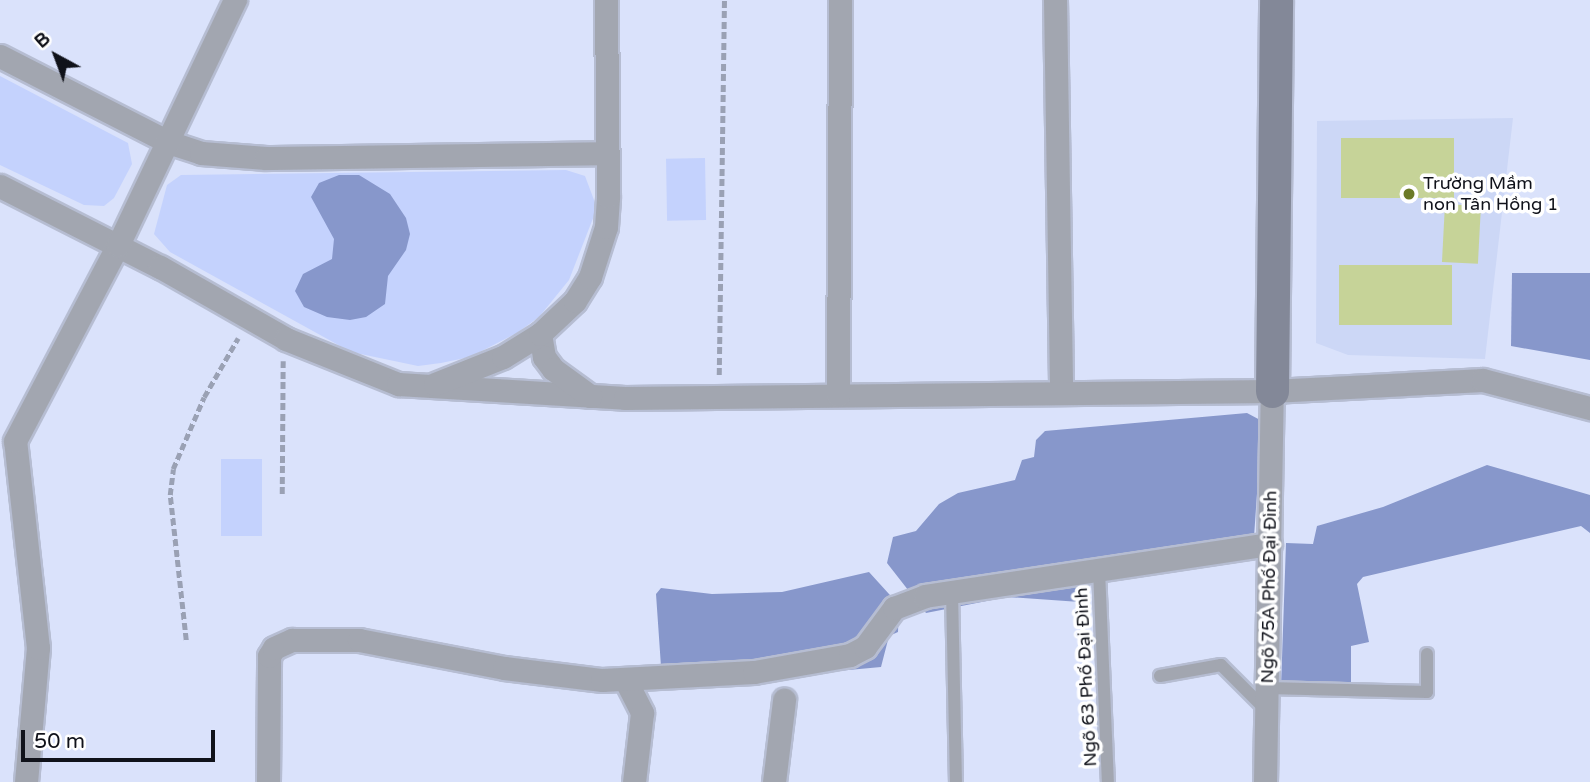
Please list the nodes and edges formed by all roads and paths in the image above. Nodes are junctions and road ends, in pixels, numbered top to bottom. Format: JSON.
{"nodes":[{"id":1,"x":235,"y":0,"type":"edge"},
{"id":2,"x":606,"y":0,"type":"edge"},
{"id":3,"x":724,"y":0,"type":"edge"},
{"id":4,"x":840,"y":0,"type":"edge"},
{"id":5,"x":1055,"y":0,"type":"edge"},
{"id":6,"x":1276,"y":0,"type":"edge"},
{"id":7,"x":0,"y":57,"type":"edge"},
{"id":8,"x":168,"y":142,"type":"junction"},
{"id":9,"x":606,"y":153,"type":"junction"},
{"id":10,"x":0,"y":186,"type":"edge"},
{"id":11,"x":118,"y":245,"type":"junction"},
{"id":12,"x":240,"y":334,"type":"dead end"},
{"id":13,"x":540,"y":334,"type":"junction"},
{"id":14,"x":283,"y":356,"type":"dead end"},
{"id":15,"x":423,"y":387,"type":"junction"},
{"id":16,"x":1060,"y":391,"type":"junction"},
{"id":17,"x":1272,"y":391,"type":"junction"},
{"id":18,"x":838,"y":395,"type":"junction"},
{"id":19,"x":590,"y":396,"type":"junction"},
{"id":20,"x":718,"y":397,"type":"junction"},
{"id":21,"x":1590,"y":408,"type":"edge"},
{"id":22,"x":7,"y":439,"type":"edge"},
{"id":23,"x":282,"y":494,"type":"dead end"},
{"id":24,"x":1270,"y":544,"type":"junction"},
{"id":25,"x":1099,"y":570,"type":"junction"},
{"id":26,"x":952,"y":592,"type":"junction"},
{"id":27,"x":187,"y":640,"type":"dead end"},
{"id":28,"x":1427,"y":654,"type":"dead end"},
{"id":29,"x":1160,"y":676,"type":"dead end"},
{"id":30,"x":625,"y":679,"type":"junction"},
{"id":31,"x":1266,"y":699,"type":"junction"},
{"id":32,"x":784,"y":700,"type":"dead end"},
{"id":33,"x":26,"y":782,"type":"edge"},
{"id":34,"x":268,"y":782,"type":"edge"},
{"id":35,"x":634,"y":782,"type":"edge"},
{"id":36,"x":774,"y":782,"type":"edge"},
{"id":37,"x":956,"y":782,"type":"edge"},
{"id":38,"x":1108,"y":782,"type":"edge"},
{"id":39,"x":1265,"y":782,"type":"edge"}],
"edges":[{"from":1,"to":8,"type":"street"},
{"from":2,"to":9,"type":"street"},
{"from":3,"to":20,"type":"path"},
{"from":4,"to":18,"type":"street"},
{"from":5,"to":16,"type":"street"},
{"from":6,"to":17,"type":"street"},
{"from":7,"to":8,"type":"street"},
{"from":8,"to":9,"type":"street"},
{"from":8,"to":11,"type":"street"},
{"from":9,"to":13,"type":"street"},
{"from":10,"to":11,"type":"street"},
{"from":11,"to":15,"type":"street"},
{"from":11,"to":22,"type":"street"},
{"from":12,"to":27,"type":"path"},
{"from":13,"to":15,"type":"street"},
{"from":13,"to":19,"type":"street"},
{"from":14,"to":23,"type":"path"},
{"from":15,"to":19,"type":"street"},
{"from":16,"to":17,"type":"street"},
{"from":16,"to":18,"type":"street"},
{"from":17,"to":21,"type":"street"},
{"from":17,"to":24,"type":"street","name":"Ngõ 75A Phố Đại Đình"},
{"from":18,"to":20,"type":"street"},
{"from":19,"to":20,"type":"street"},
{"from":22,"to":33,"type":"street"},
{"from":24,"to":25,"type":"street"},
{"from":24,"to":31,"type":"street","name":"Ngõ 75A Phố Đại Đình"},
{"from":25,"to":26,"type":"street"},
{"from":25,"to":38,"type":"lane","name":"Ngõ 63 Phố Đại Đình"},
{"from":26,"to":30,"type":"street"},
{"from":26,"to":37,"type":"lane"},
{"from":28,"to":31,"type":"lane"},
{"from":29,"to":31,"type":"lane"},
{"from":30,"to":34,"type":"street"},
{"from":30,"to":35,"type":"street"},
{"from":31,"to":39,"type":"street","name":"Ngõ 75A Phố Đại Đình"},
{"from":32,"to":36,"type":"street"}]}
